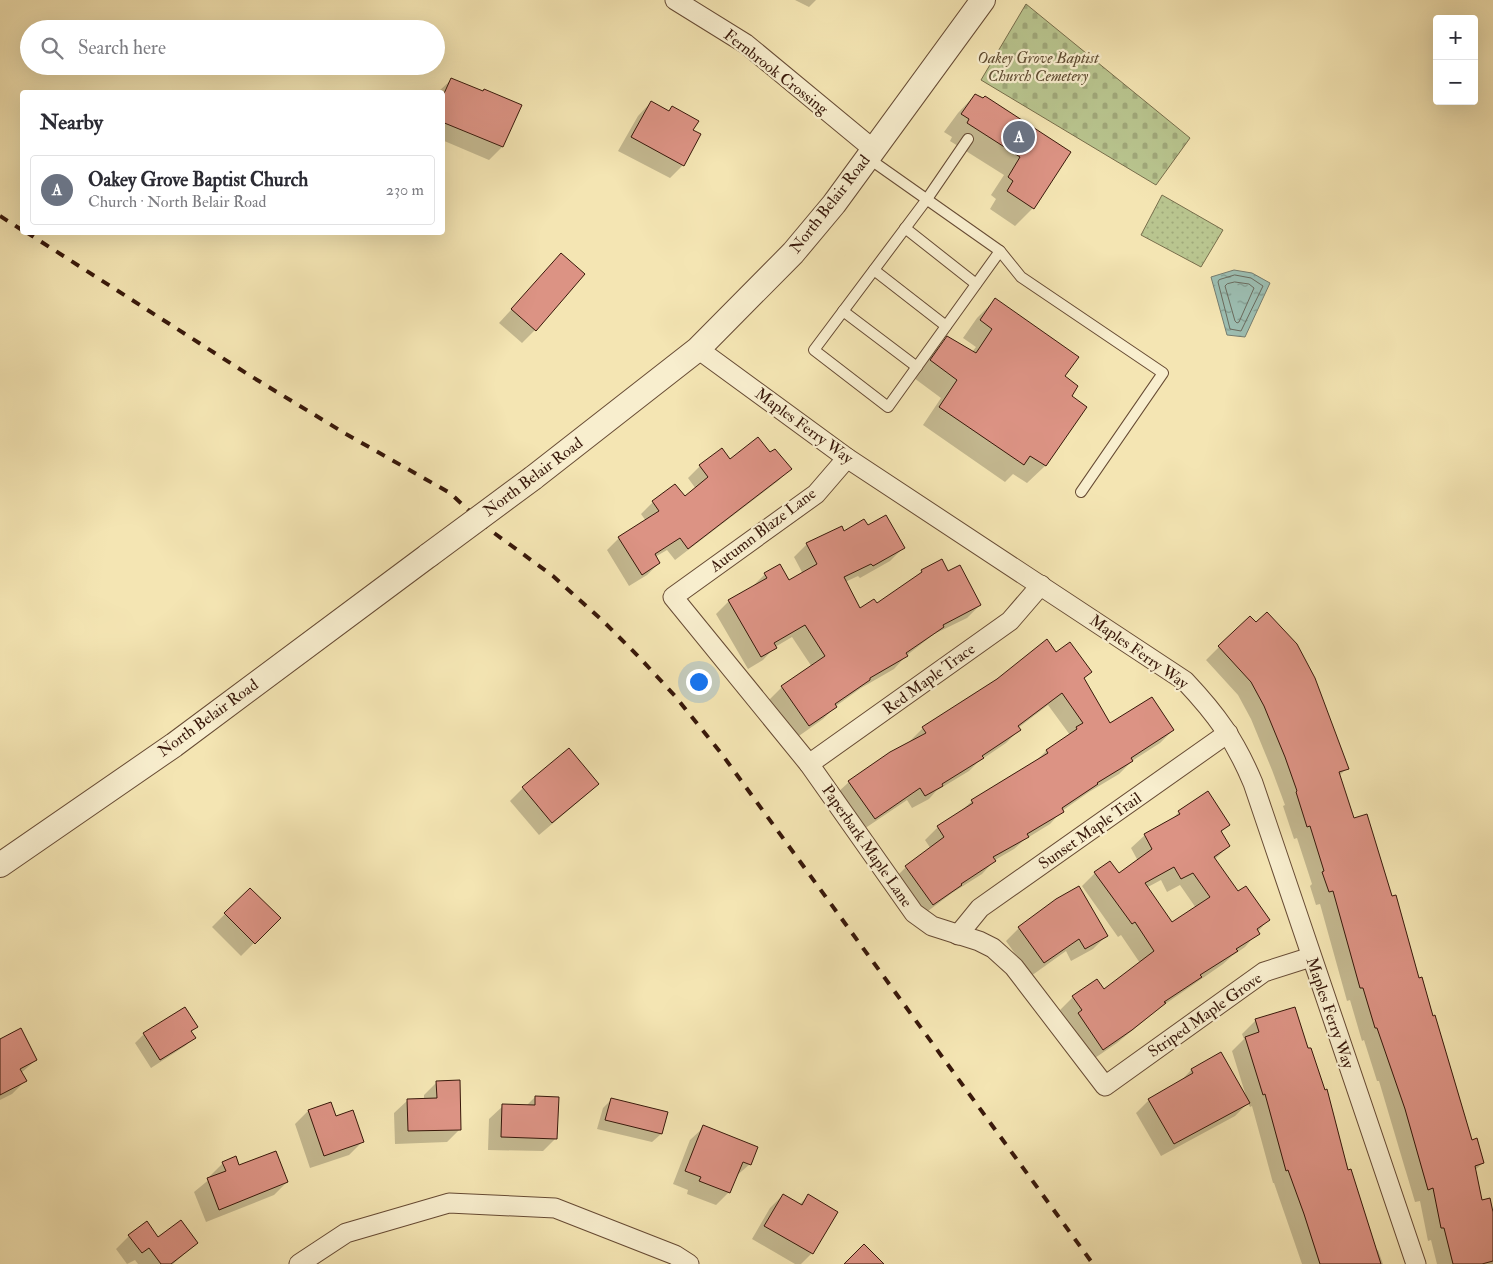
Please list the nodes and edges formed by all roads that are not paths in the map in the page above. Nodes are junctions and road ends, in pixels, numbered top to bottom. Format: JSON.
{"nodes":[{"id":1,"x":675,"y":0,"type":"edge"},
{"id":2,"x":983,"y":0,"type":"edge"},
{"id":3,"x":968,"y":139,"type":"dead end"},
{"id":4,"x":870,"y":153,"type":"junction"},
{"id":5,"x":927,"y":199,"type":"junction"},
{"id":6,"x":905,"y":228,"type":"junction"},
{"id":7,"x":1000,"y":251,"type":"junction"},
{"id":8,"x":874,"y":270,"type":"junction"},
{"id":9,"x":976,"y":284,"type":"junction"},
{"id":10,"x":843,"y":311,"type":"junction"},
{"id":11,"x":946,"y":326,"type":"junction"},
{"id":12,"x":698,"y":349,"type":"junction"},
{"id":13,"x":917,"y":367,"type":"junction"},
{"id":14,"x":847,"y":458,"type":"junction"},
{"id":15,"x":1080,"y":492,"type":"dead end"},
{"id":16,"x":1041,"y":585,"type":"junction"},
{"id":17,"x":673,"y":597,"type":"joint"},
{"id":18,"x":1228,"y":733,"type":"junction"},
{"id":19,"x":809,"y":764,"type":"junction"},
{"id":20,"x":0,"y":865,"type":"edge"},
{"id":21,"x":958,"y":935,"type":"junction"},
{"id":22,"x":1311,"y":957,"type":"junction"},
{"id":23,"x":1105,"y":1086,"type":"joint"},
{"id":24,"x":299,"y":1264,"type":"edge"},
{"id":25,"x":689,"y":1264,"type":"edge"},
{"id":26,"x":1416,"y":1264,"type":"edge"}],
"edges":[{"from":1,"to":4,"type":"street","name":"Fernbrook Crossing"},
{"from":2,"to":4,"type":"street","name":"North Belair Road"},
{"from":3,"to":5,"type":"lane"},
{"from":4,"to":5,"type":"lane"},
{"from":4,"to":12,"type":"street","name":"North Belair Road"},
{"from":5,"to":6,"type":"lane"},
{"from":5,"to":7,"type":"lane"},
{"from":6,"to":8,"type":"lane"},
{"from":6,"to":9,"type":"lane"},
{"from":7,"to":9,"type":"lane"},
{"from":7,"to":15,"type":"lane"},
{"from":8,"to":10,"type":"lane"},
{"from":8,"to":11,"type":"lane"},
{"from":9,"to":11,"type":"lane"},
{"from":10,"to":13,"type":"lane"},
{"from":10,"to":13,"type":"lane"},
{"from":11,"to":13,"type":"lane"},
{"from":12,"to":14,"type":"street","name":"Maples Ferry Way"},
{"from":12,"to":20,"type":"street","name":"North Belair Road","bridge":true},
{"from":14,"to":16,"type":"street","name":"Maples Ferry Way"},
{"from":14,"to":17,"type":"street","name":"Autumn Blaze Lane"},
{"from":16,"to":18,"type":"street","name":"Maples Ferry Way"},
{"from":16,"to":19,"type":"street","name":"Red Maple Trace"},
{"from":17,"to":19,"type":"street","name":"Paperbark Maple Lane"},
{"from":18,"to":21,"type":"street","name":"Sunset Maple Trail"},
{"from":18,"to":22,"type":"street","name":"Maples Ferry Way"},
{"from":19,"to":21,"type":"street","name":"Paperbark Maple Lane"},
{"from":21,"to":23,"type":"street","name":"Paperbark Maple Lane"},
{"from":22,"to":23,"type":"street","name":"Striped Maple Grove"},
{"from":22,"to":26,"type":"street","name":"Maples Ferry Way"},
{"from":24,"to":25,"type":"street"}]}
